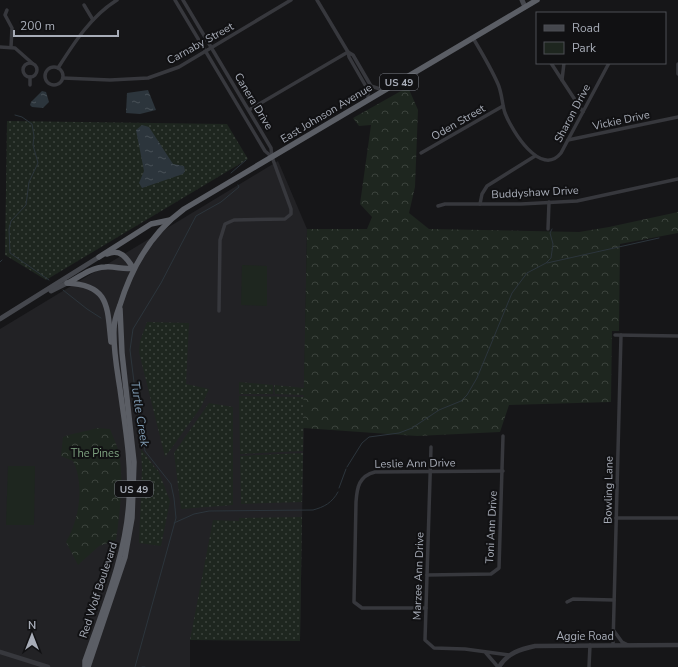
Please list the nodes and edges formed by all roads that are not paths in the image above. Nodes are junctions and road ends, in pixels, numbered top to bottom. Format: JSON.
{"nodes":[{"id":1,"x":117,"y":0,"type":"edge"},
{"id":2,"x":175,"y":0,"type":"edge"},
{"id":3,"x":183,"y":0,"type":"edge"},
{"id":4,"x":291,"y":0,"type":"edge"},
{"id":5,"x":318,"y":0,"type":"edge"},
{"id":6,"x":522,"y":0,"type":"edge"},
{"id":7,"x":537,"y":0,"type":"edge"},
{"id":8,"x":107,"y":3,"type":"edge"},
{"id":9,"x":84,"y":5,"type":"dead end"},
{"id":10,"x":525,"y":7,"type":"junction"},
{"id":11,"x":7,"y":10,"type":"dead end"},
{"id":12,"x":92,"y":20,"type":"junction"},
{"id":13,"x":473,"y":38,"type":"junction"},
{"id":14,"x":0,"y":47,"type":"edge"},
{"id":15,"x":11,"y":47,"type":"junction"},
{"id":16,"x":212,"y":48,"type":"junction"},
{"id":17,"x":206,"y":51,"type":"junction"},
{"id":18,"x":348,"y":52,"type":"junction"},
{"id":19,"x":26,"y":56,"type":"junction"},
{"id":20,"x":32,"y":63,"type":"junction"},
{"id":21,"x":26,"y":64,"type":"junction"},
{"id":22,"x":552,"y":64,"type":"edge"},
{"id":23,"x":564,"y":64,"type":"edge"},
{"id":24,"x":608,"y":64,"type":"edge"},
{"id":25,"x":678,"y":64,"type":"edge"},
{"id":26,"x":58,"y":68,"type":"junction"},
{"id":27,"x":38,"y":72,"type":"junction"},
{"id":28,"x":46,"y":73,"type":"junction"},
{"id":29,"x":678,"y":74,"type":"edge"},
{"id":30,"x":30,"y":77,"type":"junction"},
{"id":31,"x":63,"y":78,"type":"junction"},
{"id":32,"x":562,"y":80,"type":"junction"},
{"id":33,"x":30,"y":85,"type":"dead end"},
{"id":34,"x":384,"y":90,"type":"junction"},
{"id":35,"x":368,"y":100,"type":"junction"},
{"id":36,"x":503,"y":106,"type":"junction"},
{"id":37,"x":249,"y":110,"type":"junction"},
{"id":38,"x":583,"y":112,"type":"junction"},
{"id":39,"x":678,"y":117,"type":"edge"},
{"id":40,"x":568,"y":140,"type":"junction"},
{"id":41,"x":421,"y":153,"type":"dead end"},
{"id":42,"x":534,"y":156,"type":"junction"},
{"id":43,"x":272,"y":157,"type":"junction"},
{"id":44,"x":678,"y":179,"type":"edge"},
{"id":45,"x":228,"y":183,"type":"joint"},
{"id":46,"x":549,"y":202,"type":"junction"},
{"id":47,"x":480,"y":204,"type":"junction"},
{"id":48,"x":438,"y":206,"type":"dead end"},
{"id":49,"x":170,"y":220,"type":"junction"},
{"id":50,"x":548,"y":229,"type":"dead end"},
{"id":51,"x":100,"y":257,"type":"junction"},
{"id":52,"x":133,"y":268,"type":"junction"},
{"id":53,"x":68,"y":283,"type":"junction"},
{"id":54,"x":30,"y":301,"type":"junction"},
{"id":55,"x":120,"y":305,"type":"junction"},
{"id":56,"x":219,"y":311,"type":"dead end"},
{"id":57,"x":0,"y":319,"type":"edge"},
{"id":58,"x":615,"y":335,"type":"dead end"},
{"id":59,"x":620,"y":335,"type":"junction"},
{"id":60,"x":678,"y":336,"type":"edge"},
{"id":61,"x":116,"y":359,"type":"junction"},
{"id":62,"x":503,"y":436,"type":"dead end"},
{"id":63,"x":431,"y":447,"type":"dead end"},
{"id":64,"x":430,"y":471,"type":"junction"},
{"id":65,"x":503,"y":471,"type":"junction"},
{"id":66,"x":616,"y":518,"type":"junction"},
{"id":67,"x":678,"y":518,"type":"edge"},
{"id":68,"x":427,"y":576,"type":"junction"},
{"id":69,"x":614,"y":600,"type":"junction"},
{"id":70,"x":567,"y":602,"type":"dead end"},
{"id":71,"x":426,"y":608,"type":"junction"},
{"id":72,"x":613,"y":630,"type":"junction"},
{"id":73,"x":590,"y":645,"type":"junction"},
{"id":74,"x":613,"y":645,"type":"junction"},
{"id":75,"x":628,"y":645,"type":"junction"},
{"id":76,"x":678,"y":645,"type":"edge"},
{"id":77,"x":0,"y":652,"type":"edge"},
{"id":78,"x":486,"y":652,"type":"junction"},
{"id":79,"x":509,"y":655,"type":"junction"},
{"id":80,"x":48,"y":667,"type":"edge"},
{"id":81,"x":86,"y":667,"type":"edge"},
{"id":82,"x":499,"y":667,"type":"edge"},
{"id":83,"x":589,"y":667,"type":"edge"}],
"edges":[{"from":1,"to":8,"type":"street"},
{"from":2,"to":17,"type":"street","name":"Canera Drive"},
{"from":3,"to":16,"type":"street","name":"Canera Drive"},
{"from":4,"to":16,"type":"street","name":"Carnaby Street"},
{"from":5,"to":18,"type":"street"},
{"from":6,"to":10,"type":"main road"},
{"from":7,"to":10,"type":"highway","name":"East Johnson Avenue","number":"US 49"},
{"from":8,"to":12,"type":"street"},
{"from":9,"to":12,"type":"street"},
{"from":10,"to":13,"type":"highway","name":"East Johnson Avenue","number":"US 49"},
{"from":11,"to":15,"type":"street"},
{"from":12,"to":26,"type":"street"},
{"from":13,"to":34,"type":"highway","name":"East Johnson Avenue","number":"US 49"},
{"from":13,"to":36,"type":"street"},
{"from":14,"to":15,"type":"street"},
{"from":15,"to":19,"type":"street"},
{"from":16,"to":17,"type":"street","name":"Carnaby Street"},
{"from":16,"to":37,"type":"street","name":"Canera Drive"},
{"from":17,"to":31,"type":"street","name":"Carnaby Street"},
{"from":17,"to":43,"type":"street","name":"Canera Drive"},
{"from":18,"to":34,"type":"street"},
{"from":18,"to":35,"type":"street"},
{"from":18,"to":37,"type":"street"},
{"from":19,"to":20,"type":"street"},
{"from":19,"to":21,"type":"street"},
{"from":20,"to":21,"type":"street"},
{"from":20,"to":27,"type":"street"},
{"from":21,"to":30,"type":"street"},
{"from":22,"to":32,"type":"street"},
{"from":23,"to":32,"type":"street"},
{"from":24,"to":38,"type":"street","name":"Sharon Drive"},
{"from":25,"to":29,"type":"street"},
{"from":26,"to":28,"type":"street"},
{"from":26,"to":31,"type":"street"},
{"from":27,"to":28,"type":"street"},
{"from":27,"to":30,"type":"street"},
{"from":28,"to":31,"type":"street","name":"Carnaby Street"},
{"from":30,"to":33,"type":"street"},
{"from":32,"to":38,"type":"street"},
{"from":34,"to":35,"type":"highway","name":"East Johnson Avenue","number":"US 49"},
{"from":35,"to":43,"type":"highway","name":"East Johnson Avenue","number":"US 49"},
{"from":36,"to":41,"type":"street","name":"Oden Street"},
{"from":36,"to":42,"type":"street"},
{"from":37,"to":43,"type":"street","name":"Canera Drive"},
{"from":38,"to":40,"type":"street","name":"Sharon Drive"},
{"from":39,"to":40,"type":"street","name":"Vickie Drive"},
{"from":40,"to":42,"type":"street","name":"Sharon Drive"},
{"from":42,"to":47,"type":"street"},
{"from":43,"to":45,"type":"highway","name":"East Johnson Avenue","number":"US 49"},
{"from":43,"to":56,"type":"street"},
{"from":44,"to":46,"type":"street","name":"Buddyshaw Drive"},
{"from":45,"to":49,"type":"highway","name":"Red Wolf Boulevard","number":"US 49"},
{"from":46,"to":47,"type":"street","name":"Buddyshaw Drive"},
{"from":46,"to":50,"type":"street"},
{"from":47,"to":48,"type":"street","name":"Buddyshaw Drive"},
{"from":49,"to":51,"type":"highway"},
{"from":49,"to":52,"type":"highway","name":"Red Wolf Boulevard","number":"US 49"},
{"from":51,"to":52,"type":"highway"},
{"from":51,"to":54,"type":"main road"},
{"from":52,"to":53,"type":"highway"},
{"from":52,"to":55,"type":"highway","name":"Red Wolf Boulevard","number":"US 49"},
{"from":53,"to":54,"type":"main road"},
{"from":53,"to":61,"type":"highway"},
{"from":54,"to":57,"type":"main road"},
{"from":55,"to":61,"type":"highway","name":"Red Wolf Boulevard","number":"US 49"},
{"from":55,"to":81,"type":"highway","name":"Red Wolf Boulevard","number":"US 49"},
{"from":58,"to":59,"type":"street"},
{"from":59,"to":60,"type":"street"},
{"from":59,"to":66,"type":"street","name":"Bowling Lane"},
{"from":61,"to":81,"type":"highway","name":"Red Wolf Boulevard","number":"US 49"},
{"from":62,"to":65,"type":"street","name":"Toni Ann Drive"},
{"from":63,"to":64,"type":"street","name":"Marzee Ann Drive"},
{"from":64,"to":65,"type":"street","name":"Leslie Ann Drive"},
{"from":64,"to":68,"type":"street","name":"Marzee Ann Drive"},
{"from":64,"to":71,"type":"street","name":"Leslie Ann Drive"},
{"from":65,"to":68,"type":"street","name":"Toni Ann Drive"},
{"from":66,"to":67,"type":"street"},
{"from":66,"to":69,"type":"street","name":"Bowling Lane"},
{"from":68,"to":71,"type":"street","name":"Marzee Ann Drive"},
{"from":69,"to":70,"type":"street"},
{"from":69,"to":72,"type":"street","name":"Bowling Lane"},
{"from":71,"to":78,"type":"street","name":"Marzee Ann Drive"},
{"from":72,"to":74,"type":"street","name":"Bowling Lane"},
{"from":72,"to":75,"type":"street"},
{"from":73,"to":74,"type":"street","name":"Aggie Road"},
{"from":73,"to":79,"type":"street","name":"Aggie Road"},
{"from":73,"to":83,"type":"street"},
{"from":74,"to":75,"type":"street","name":"Aggie Road"},
{"from":75,"to":76,"type":"street","name":"Aggie Road"},
{"from":77,"to":80,"type":"street"},
{"from":78,"to":79,"type":"street","name":"Marzee Ann Drive"},
{"from":78,"to":82,"type":"street"},
{"from":79,"to":82,"type":"street","name":"Aggie Road"}]}
